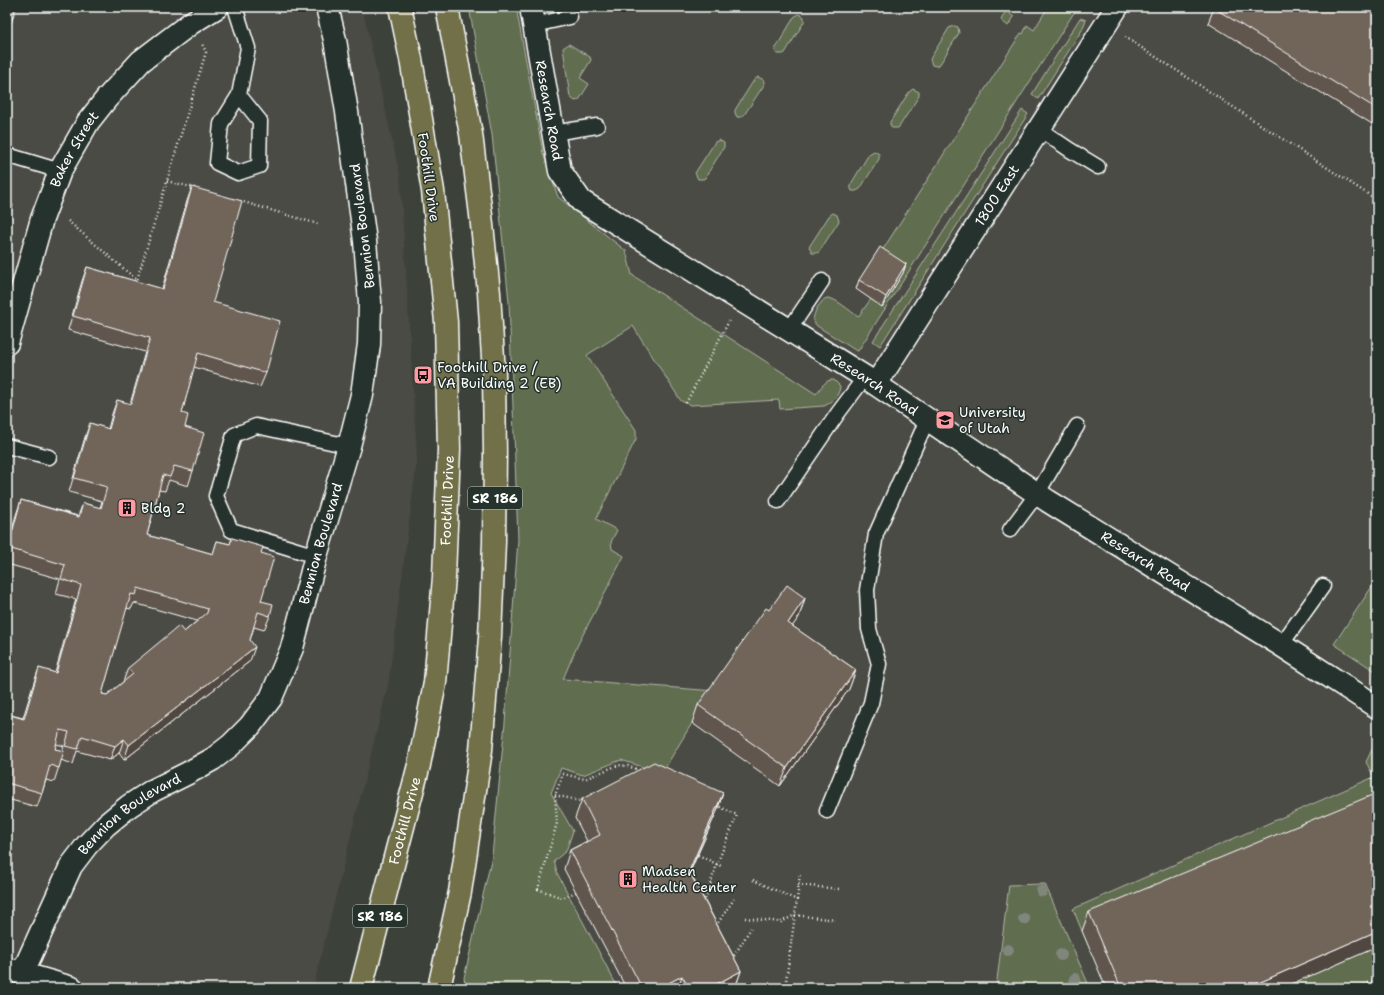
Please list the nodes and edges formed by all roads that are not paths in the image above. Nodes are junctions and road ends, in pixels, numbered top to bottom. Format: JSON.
{"nodes":[{"id":1,"x":217,"y":7,"type":"edge"},
{"id":2,"x":235,"y":7,"type":"edge"},
{"id":3,"x":327,"y":7,"type":"edge"},
{"id":4,"x":400,"y":7,"type":"edge"},
{"id":5,"x":447,"y":7,"type":"edge"},
{"id":6,"x":1117,"y":7,"type":"edge"},
{"id":7,"x":533,"y":16,"type":"edge"},
{"id":8,"x":570,"y":17,"type":"dead end"},
{"id":9,"x":239,"y":94,"type":"junction"},
{"id":10,"x":597,"y":126,"type":"dead end"},
{"id":11,"x":1039,"y":129,"type":"junction"},
{"id":12,"x":553,"y":133,"type":"junction"},
{"id":13,"x":7,"y":156,"type":"edge"},
{"id":14,"x":1098,"y":166,"type":"dead end"},
{"id":15,"x":60,"y":171,"type":"junction"},
{"id":16,"x":822,"y":281,"type":"dead end"},
{"id":17,"x":789,"y":330,"type":"junction"},
{"id":18,"x":7,"y":343,"type":"edge"},
{"id":19,"x":870,"y":380,"type":"junction"},
{"id":20,"x":928,"y":418,"type":"junction"},
{"id":21,"x":1077,"y":426,"type":"dead end"},
{"id":22,"x":7,"y":446,"type":"edge"},
{"id":23,"x":349,"y":446,"type":"junction"},
{"id":24,"x":49,"y":457,"type":"dead end"},
{"id":25,"x":1037,"y":494,"type":"junction"},
{"id":26,"x":778,"y":501,"type":"dead end"},
{"id":27,"x":1010,"y":530,"type":"dead end"},
{"id":28,"x":316,"y":556,"type":"junction"},
{"id":29,"x":1323,"y":586,"type":"dead end"},
{"id":30,"x":1281,"y":645,"type":"junction"},
{"id":31,"x":1377,"y":707,"type":"edge"},
{"id":32,"x":827,"y":811,"type":"dead end"},
{"id":33,"x":14,"y":972,"type":"edge"},
{"id":34,"x":72,"y":988,"type":"edge"},
{"id":35,"x":361,"y":988,"type":"edge"},
{"id":36,"x":439,"y":988,"type":"edge"}],
"edges":[{"from":1,"to":15,"type":"street","name":"Baker Street"},
{"from":2,"to":9,"type":"lane"},
{"from":3,"to":23,"type":"street","name":"Bennion Boulevard"},
{"from":4,"to":35,"type":"main road","name":"Foothill Drive","number":"SR 186"},
{"from":5,"to":36,"type":"main road","number":"SR 186"},
{"from":6,"to":11,"type":"street","name":"1800 East"},
{"from":7,"to":8,"type":"lane"},
{"from":7,"to":12,"type":"street","name":"Research Road"},
{"from":9,"to":9,"type":"lane"},
{"from":10,"to":12,"type":"lane"},
{"from":11,"to":14,"type":"lane"},
{"from":11,"to":19,"type":"street","name":"1800 East"},
{"from":12,"to":17,"type":"street","name":"Research Road"},
{"from":13,"to":15,"type":"lane"},
{"from":15,"to":18,"type":"street","name":"Baker Street"},
{"from":16,"to":17,"type":"lane"},
{"from":17,"to":19,"type":"street","name":"Research Road"},
{"from":19,"to":20,"type":"street","name":"Research Road"},
{"from":19,"to":26,"type":"lane"},
{"from":20,"to":25,"type":"street","name":"Research Road"},
{"from":20,"to":32,"type":"lane"},
{"from":21,"to":25,"type":"lane"},
{"from":22,"to":24,"type":"lane"},
{"from":23,"to":28,"type":"street","name":"Bennion Boulevard"},
{"from":23,"to":28,"type":"lane"},
{"from":25,"to":27,"type":"lane"},
{"from":25,"to":30,"type":"street","name":"Research Road"},
{"from":28,"to":33,"type":"street","name":"Bennion Boulevard"},
{"from":29,"to":30,"type":"lane"},
{"from":30,"to":31,"type":"street","name":"Research Road"},
{"from":33,"to":34,"type":"street"}]}
